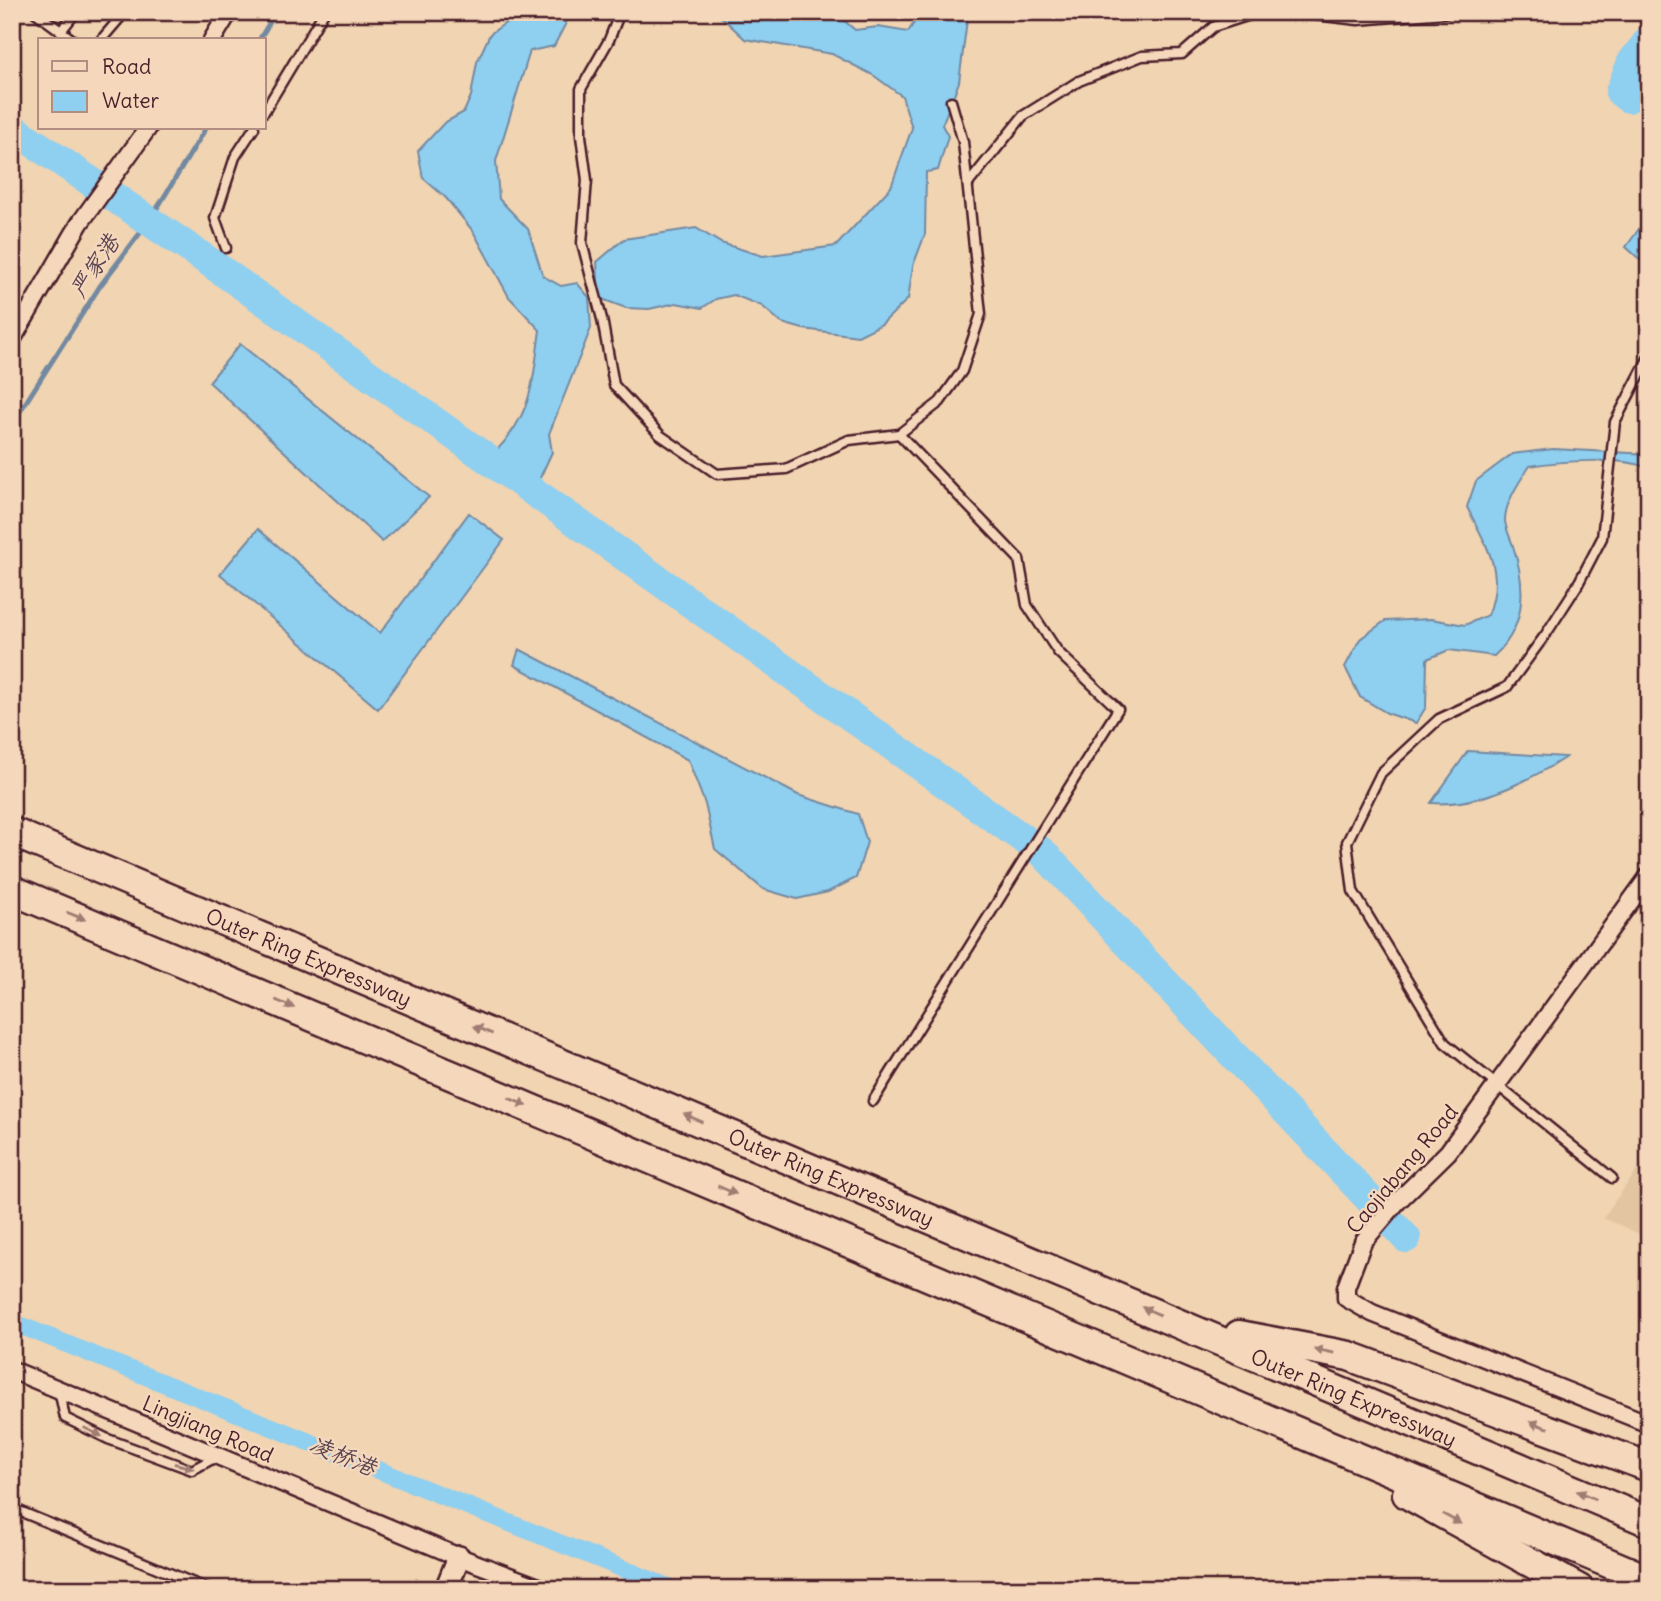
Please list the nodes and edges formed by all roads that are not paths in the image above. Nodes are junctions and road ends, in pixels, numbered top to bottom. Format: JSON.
{"nodes":[{"id":1,"x":34,"y":12,"type":"edge"},
{"id":2,"x":76,"y":12,"type":"edge"},
{"id":3,"x":125,"y":12,"type":"edge"},
{"id":4,"x":229,"y":12,"type":"edge"},
{"id":5,"x":324,"y":12,"type":"edge"},
{"id":6,"x":620,"y":12,"type":"edge"},
{"id":7,"x":1457,"y":12,"type":"edge"},
{"id":8,"x":61,"y":32,"type":"junction"},
{"id":9,"x":70,"y":38,"type":"edge"},
{"id":10,"x":104,"y":38,"type":"edge"},
{"id":11,"x":213,"y":38,"type":"edge"},
{"id":12,"x":951,"y":101,"type":"dead end"},
{"id":13,"x":266,"y":110,"type":"edge"},
{"id":14,"x":146,"y":130,"type":"edge"},
{"id":15,"x":253,"y":130,"type":"edge"},
{"id":16,"x":968,"y":184,"type":"junction"},
{"id":17,"x":226,"y":248,"type":"dead end"},
{"id":18,"x":12,"y":340,"type":"edge"},
{"id":19,"x":1649,"y":358,"type":"edge"},
{"id":20,"x":899,"y":434,"type":"junction"},
{"id":21,"x":12,"y":832,"type":"edge"},
{"id":22,"x":1649,"y":876,"type":"edge"},
{"id":23,"x":12,"y":890,"type":"edge"},
{"id":24,"x":1496,"y":1086,"type":"junction"},
{"id":25,"x":873,"y":1101,"type":"dead end"},
{"id":26,"x":1612,"y":1178,"type":"dead end"},
{"id":27,"x":1184,"y":1325,"type":"junction"},
{"id":28,"x":1150,"y":1368,"type":"junction"},
{"id":29,"x":12,"y":1370,"type":"edge"},
{"id":30,"x":59,"y":1390,"type":"junction"},
{"id":31,"x":1649,"y":1424,"type":"edge"},
{"id":32,"x":218,"y":1456,"type":"junction"},
{"id":33,"x":1649,"y":1466,"type":"edge"},
{"id":34,"x":12,"y":1508,"type":"edge"},
{"id":35,"x":1649,"y":1522,"type":"edge"},
{"id":36,"x":459,"y":1557,"type":"junction"},
{"id":37,"x":1649,"y":1580,"type":"edge"},
{"id":38,"x":208,"y":1589,"type":"edge"},
{"id":39,"x":446,"y":1589,"type":"edge"},
{"id":40,"x":544,"y":1589,"type":"edge"},
{"id":41,"x":1579,"y":1589,"type":"edge"}],
"edges":[{"from":1,"to":8,"type":"lane"},
{"from":2,"to":8,"type":"lane"},
{"from":3,"to":10,"type":"lane"},
{"from":4,"to":11,"type":"street"},
{"from":5,"to":13,"type":"lane"},
{"from":6,"to":20,"type":"lane"},
{"from":7,"to":16,"type":"lane"},
{"from":8,"to":9,"type":"lane"},
{"from":12,"to":16,"type":"lane"},
{"from":14,"to":18,"type":"street"},
{"from":15,"to":17,"type":"lane"},
{"from":16,"to":20,"type":"lane"},
{"from":19,"to":24,"type":"lane"},
{"from":20,"to":25,"type":"lane"},
{"from":27,"to":21,"type":"highway","name":"Outer Ring Expressway","one_way":true},
{"from":22,"to":24,"type":"street","name":"Caojiabang Road"},
{"from":23,"to":28,"type":"highway","one_way":true},
{"from":24,"to":26,"type":"lane"},
{"from":24,"to":31,"type":"street","name":"Caojiabang Road"},
{"from":33,"to":27,"type":"highway","one_way":true},
{"from":35,"to":27,"type":"highway","name":"Outer Ring Expressway","one_way":true},
{"from":28,"to":37,"type":"highway"},
{"from":28,"to":41,"type":"highway","one_way":true},
{"from":29,"to":30,"type":"street","name":"Lingjiang Road"},
{"from":30,"to":32,"type":"street","name":"Lingjiang Road"},
{"from":30,"to":32,"type":"lane","one_way":true},
{"from":32,"to":36,"type":"street","name":"Lingjiang Road"},
{"from":34,"to":38,"type":"lane"},
{"from":36,"to":39,"type":"street"},
{"from":36,"to":40,"type":"street","name":"Lingjiang Road"}]}
